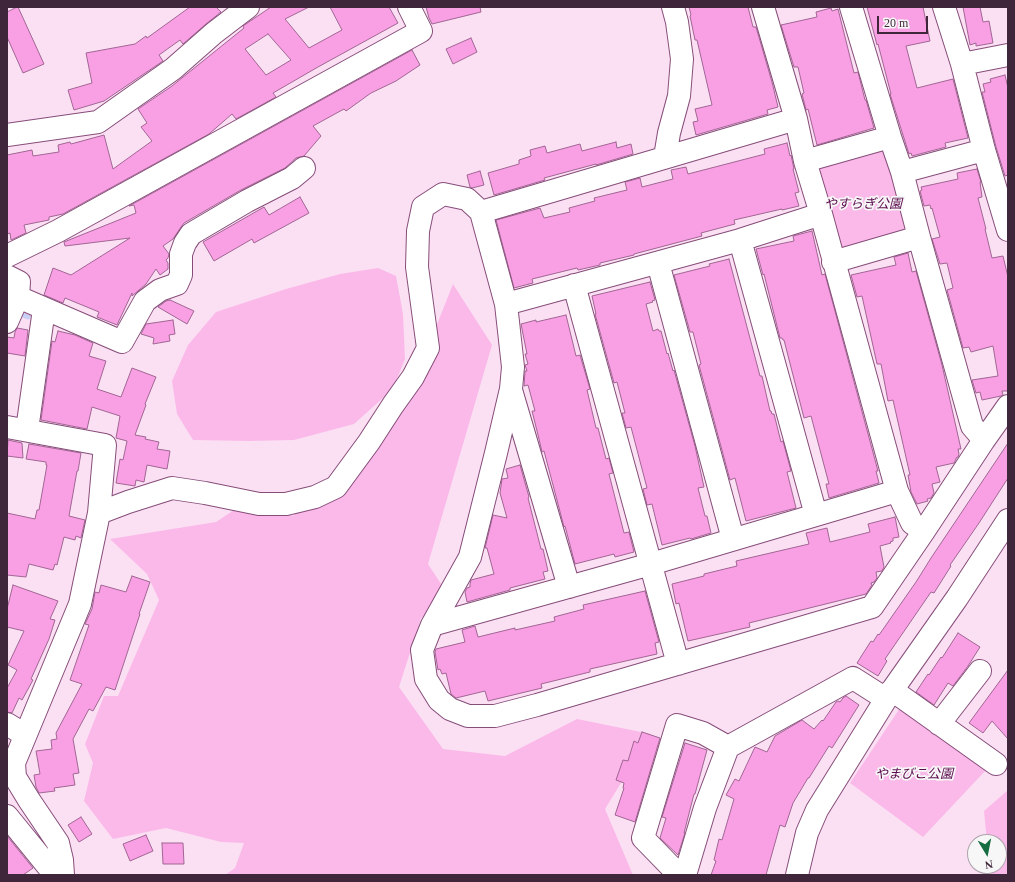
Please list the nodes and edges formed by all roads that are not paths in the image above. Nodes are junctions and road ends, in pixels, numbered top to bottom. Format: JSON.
{"nodes":[{"id":1,"x":248,"y":7,"type":"edge"},
{"id":2,"x":409,"y":7,"type":"edge"},
{"id":3,"x":673,"y":7,"type":"edge"},
{"id":4,"x":763,"y":7,"type":"edge"},
{"id":5,"x":851,"y":7,"type":"edge"},
{"id":6,"x":944,"y":7,"type":"edge"},
{"id":7,"x":1008,"y":55,"type":"edge"},
{"id":8,"x":962,"y":64,"type":"junction"},
{"id":9,"x":796,"y":119,"type":"junction"},
{"id":10,"x":7,"y":135,"type":"edge"},
{"id":11,"x":890,"y":137,"type":"junction"},
{"id":12,"x":984,"y":150,"type":"junction"},
{"id":13,"x":665,"y":157,"type":"junction"},
{"id":14,"x":805,"y":161,"type":"junction"},
{"id":15,"x":304,"y":168,"type":"dead end"},
{"id":16,"x":902,"y":172,"type":"junction"},
{"id":17,"x":481,"y":212,"type":"junction"},
{"id":18,"x":821,"y":214,"type":"junction"},
{"id":19,"x":1008,"y":230,"type":"edge"},
{"id":20,"x":919,"y":237,"type":"junction"},
{"id":21,"x":740,"y":240,"type":"junction"},
{"id":22,"x":7,"y":256,"type":"edge"},
{"id":23,"x":833,"y":262,"type":"junction"},
{"id":24,"x":658,"y":263,"type":"junction"},
{"id":25,"x":7,"y":276,"type":"edge"},
{"id":26,"x":574,"y":285,"type":"junction"},
{"id":27,"x":18,"y":297,"type":"junction"},
{"id":28,"x":506,"y":304,"type":"junction"},
{"id":29,"x":44,"y":309,"type":"junction"},
{"id":30,"x":7,"y":322,"type":"edge"},
{"id":31,"x":511,"y":389,"type":"junction"},
{"id":32,"x":1008,"y":406,"type":"edge"},
{"id":33,"x":17,"y":428,"type":"edge"},
{"id":34,"x":984,"y":440,"type":"junction"},
{"id":35,"x":897,"y":491,"type":"junction"},
{"id":36,"x":99,"y":513,"type":"junction"},
{"id":37,"x":816,"y":515,"type":"junction"},
{"id":38,"x":1008,"y":520,"type":"edge"},
{"id":39,"x":924,"y":531,"type":"junction"},
{"id":40,"x":733,"y":539,"type":"junction"},
{"id":41,"x":651,"y":564,"type":"junction"},
{"id":42,"x":569,"y":587,"type":"junction"},
{"id":43,"x":432,"y":624,"type":"junction"},
{"id":44,"x":678,"y":664,"type":"junction"},
{"id":45,"x":980,"y":671,"type":"dead end"},
{"id":46,"x":889,"y":695,"type":"junction"},
{"id":47,"x":939,"y":724,"type":"junction"},
{"id":48,"x":16,"y":730,"type":"edge"},
{"id":49,"x":728,"y":748,"type":"junction"},
{"id":50,"x":996,"y":764,"type":"dead end"},
{"id":51,"x":7,"y":816,"type":"edge"},
{"id":52,"x":54,"y":875,"type":"edge"},
{"id":53,"x":63,"y":875,"type":"edge"},
{"id":54,"x":679,"y":875,"type":"edge"},
{"id":55,"x":685,"y":875,"type":"edge"},
{"id":56,"x":797,"y":875,"type":"edge"}],
"edges":[{"from":1,"to":10,"type":"street"},
{"from":2,"to":22,"type":"street"},
{"from":3,"to":13,"type":"street"},
{"from":4,"to":9,"type":"street"},
{"from":5,"to":11,"type":"street"},
{"from":6,"to":8,"type":"street"},
{"from":7,"to":8,"type":"street"},
{"from":8,"to":12,"type":"street"},
{"from":9,"to":13,"type":"street"},
{"from":9,"to":14,"type":"street"},
{"from":11,"to":14,"type":"street"},
{"from":11,"to":16,"type":"street"},
{"from":12,"to":16,"type":"street"},
{"from":12,"to":19,"type":"street"},
{"from":13,"to":17,"type":"street"},
{"from":14,"to":18,"type":"street"},
{"from":15,"to":29,"type":"street"},
{"from":16,"to":20,"type":"street"},
{"from":17,"to":28,"type":"street"},
{"from":17,"to":36,"type":"street"},
{"from":18,"to":21,"type":"street"},
{"from":18,"to":23,"type":"street"},
{"from":20,"to":23,"type":"street"},
{"from":20,"to":34,"type":"street"},
{"from":21,"to":24,"type":"street"},
{"from":21,"to":37,"type":"street"},
{"from":23,"to":35,"type":"street"},
{"from":24,"to":26,"type":"street"},
{"from":24,"to":40,"type":"street"},
{"from":25,"to":27,"type":"street"},
{"from":26,"to":28,"type":"street"},
{"from":26,"to":41,"type":"street"},
{"from":27,"to":29,"type":"street"},
{"from":27,"to":30,"type":"street"},
{"from":28,"to":31,"type":"street"},
{"from":29,"to":33,"type":"street"},
{"from":31,"to":42,"type":"street"},
{"from":31,"to":43,"type":"street"},
{"from":32,"to":34,"type":"street"},
{"from":33,"to":36,"type":"street"},
{"from":34,"to":39,"type":"street"},
{"from":35,"to":37,"type":"street"},
{"from":35,"to":39,"type":"street"},
{"from":36,"to":48,"type":"street"},
{"from":37,"to":40,"type":"street"},
{"from":38,"to":46,"type":"street"},
{"from":39,"to":44,"type":"street"},
{"from":40,"to":41,"type":"street"},
{"from":41,"to":42,"type":"street"},
{"from":41,"to":44,"type":"street"},
{"from":42,"to":43,"type":"street"},
{"from":43,"to":44,"type":"street"},
{"from":45,"to":47,"type":"street"},
{"from":46,"to":47,"type":"street"},
{"from":46,"to":49,"type":"street"},
{"from":46,"to":56,"type":"street"},
{"from":47,"to":50,"type":"street"},
{"from":48,"to":53,"type":"street"},
{"from":49,"to":54,"type":"street"},
{"from":49,"to":55,"type":"street"},
{"from":51,"to":52,"type":"street"}]}
